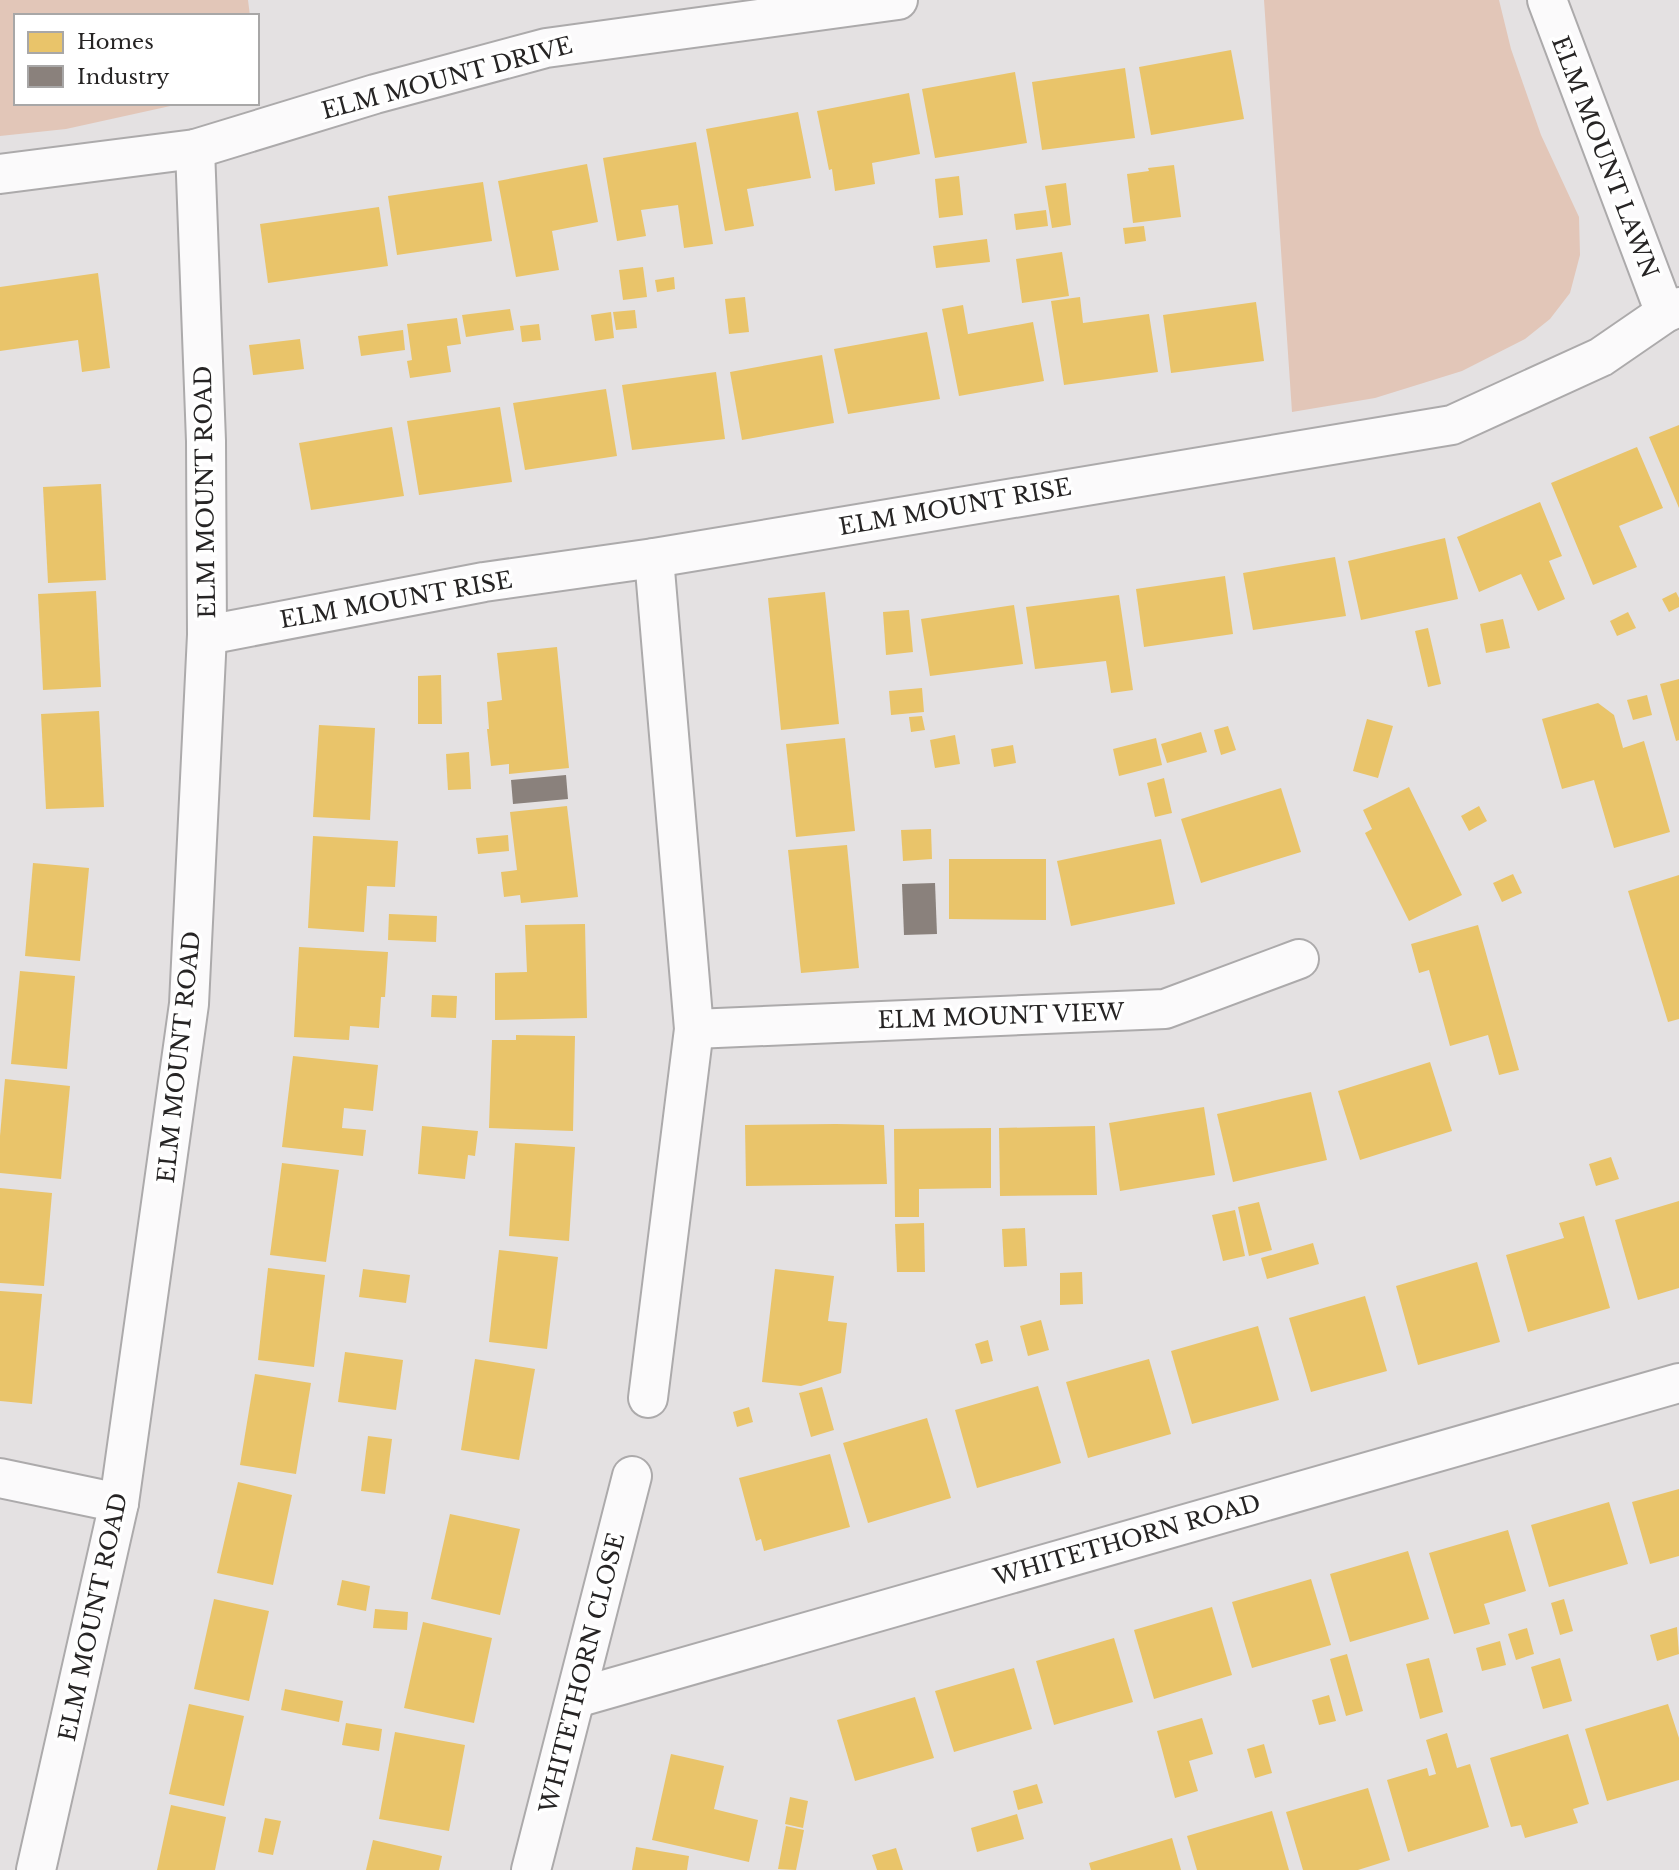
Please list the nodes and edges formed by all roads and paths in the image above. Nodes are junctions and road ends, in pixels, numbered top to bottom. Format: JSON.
{"nodes":[{"id":1,"x":898,"y":0,"type":"edge"},
{"id":2,"x":1547,"y":0,"type":"edge"},
{"id":3,"x":195,"y":149,"type":"junction"},
{"id":4,"x":0,"y":174,"type":"edge"},
{"id":5,"x":1672,"y":310,"type":"edge"},
{"id":6,"x":654,"y":558,"type":"junction"},
{"id":7,"x":206,"y":635,"type":"junction"},
{"id":8,"x":1299,"y":959,"type":"dead end"},
{"id":9,"x":694,"y":1029,"type":"junction"},
{"id":10,"x":1679,"y":1384,"type":"edge"},
{"id":11,"x":648,"y":1398,"type":"dead end"},
{"id":12,"x":632,"y":1476,"type":"dead end"},
{"id":13,"x":0,"y":1478,"type":"edge"},
{"id":14,"x":119,"y":1503,"type":"junction"},
{"id":15,"x":576,"y":1698,"type":"junction"},
{"id":16,"x":36,"y":1870,"type":"edge"},
{"id":17,"x":531,"y":1870,"type":"edge"}],
"edges":[{"from":1,"to":3,"type":"street","name":"ELM MOUNT DRIVE"},
{"from":2,"to":5,"type":"street","name":"ELM MOUNT LAWN"},
{"from":3,"to":4,"type":"street","name":"ELM MOUNT DRIVE"},
{"from":3,"to":7,"type":"street","name":"ELM MOUNT ROAD"},
{"from":5,"to":6,"type":"street","name":"ELM MOUNT RISE"},
{"from":6,"to":7,"type":"street","name":"ELM MOUNT RISE"},
{"from":6,"to":9,"type":"street"},
{"from":7,"to":14,"type":"street","name":"ELM MOUNT ROAD"},
{"from":8,"to":9,"type":"street","name":"ELM MOUNT VIEW"},
{"from":9,"to":11,"type":"street"},
{"from":10,"to":15,"type":"street","name":"WHITETHORN ROAD"},
{"from":12,"to":15,"type":"street","name":"WHITETHORN CLOSE"},
{"from":13,"to":14,"type":"street"},
{"from":14,"to":16,"type":"street","name":"ELM MOUNT ROAD"},
{"from":15,"to":17,"type":"street","name":"WHITETHORN CLOSE"}]}
